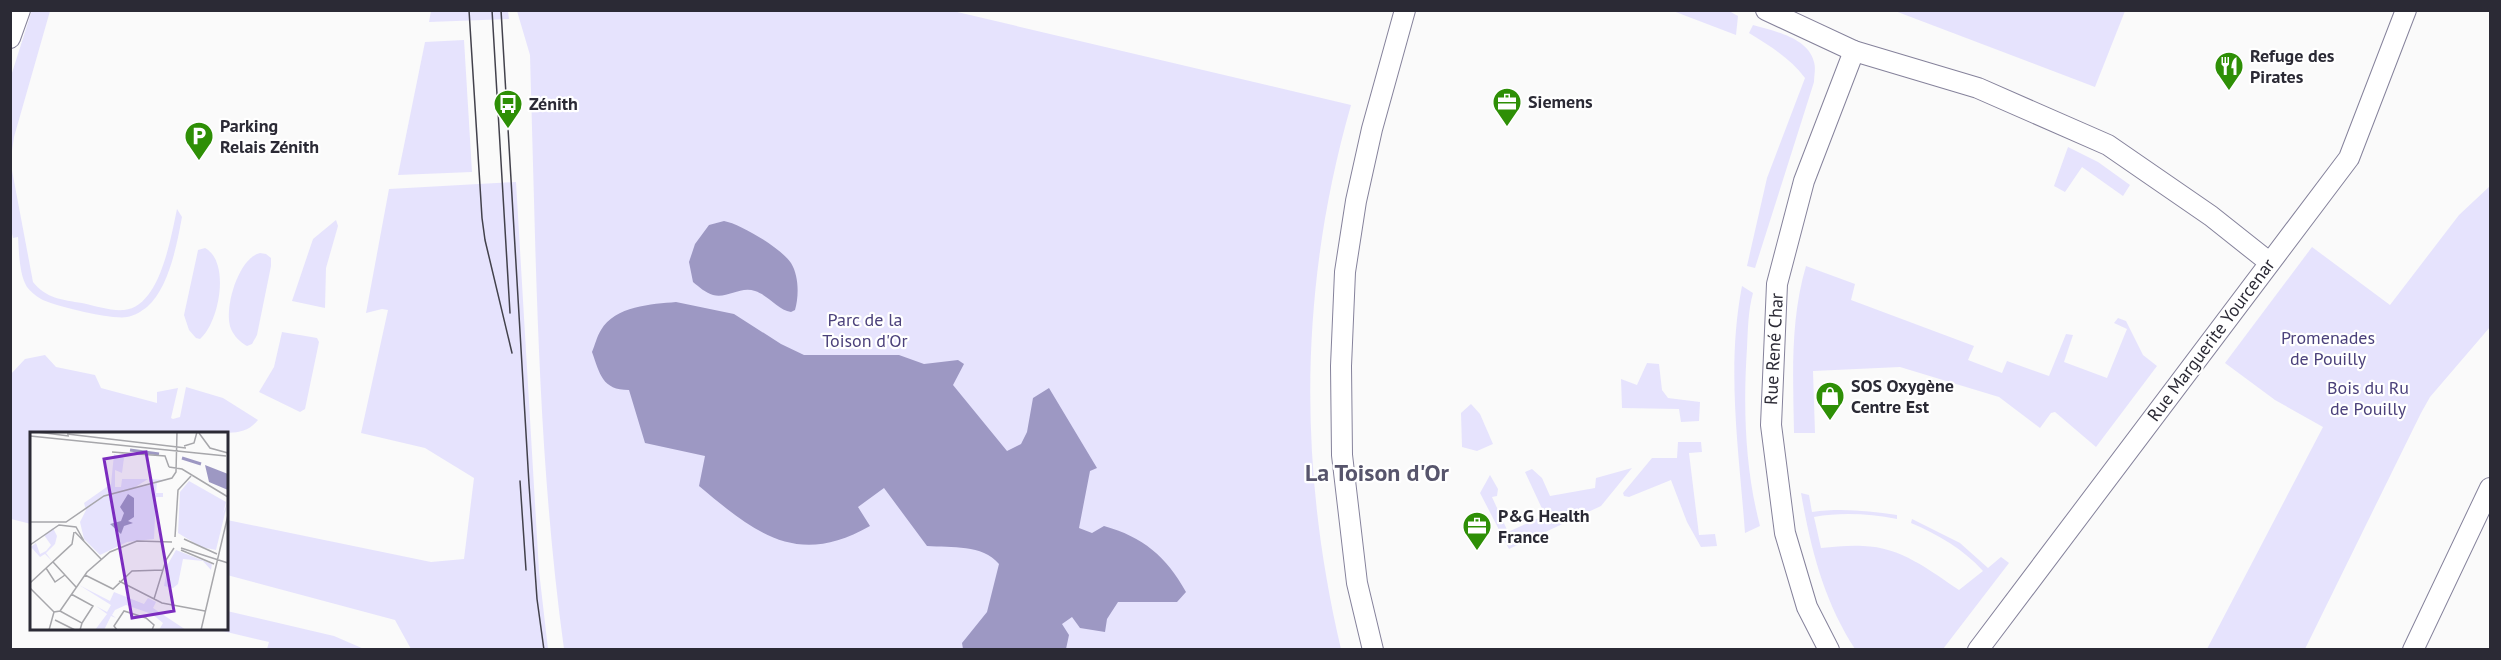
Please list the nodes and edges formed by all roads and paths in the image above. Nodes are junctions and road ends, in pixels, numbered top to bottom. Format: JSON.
{"nodes":[{"id":1,"x":20,"y":10,"type":"edge"},
{"id":2,"x":1405,"y":10,"type":"edge"},
{"id":3,"x":1766,"y":10,"type":"edge"},
{"id":4,"x":2406,"y":10,"type":"edge"},
{"id":5,"x":10,"y":38,"type":"edge"},
{"id":6,"x":1854,"y":51,"type":"junction"},
{"id":7,"x":2269,"y":262,"type":"junction"},
{"id":8,"x":2490,"y":488,"type":"edge"},
{"id":9,"x":1373,"y":650,"type":"edge"},
{"id":10,"x":1829,"y":650,"type":"edge"},
{"id":11,"x":1978,"y":650,"type":"edge"},
{"id":12,"x":2413,"y":650,"type":"edge"}],
"edges":[{"from":1,"to":5,"type":"street"},
{"from":2,"to":9,"type":"street"},
{"from":3,"to":6,"type":"street"},
{"from":4,"to":7,"type":"street","name":"Rue Marguerite Yourcenar"},
{"from":6,"to":7,"type":"street"},
{"from":6,"to":10,"type":"street","name":"Rue René Char"},
{"from":7,"to":11,"type":"street","name":"Rue Marguerite Yourcenar"},
{"from":8,"to":12,"type":"street"}]}
